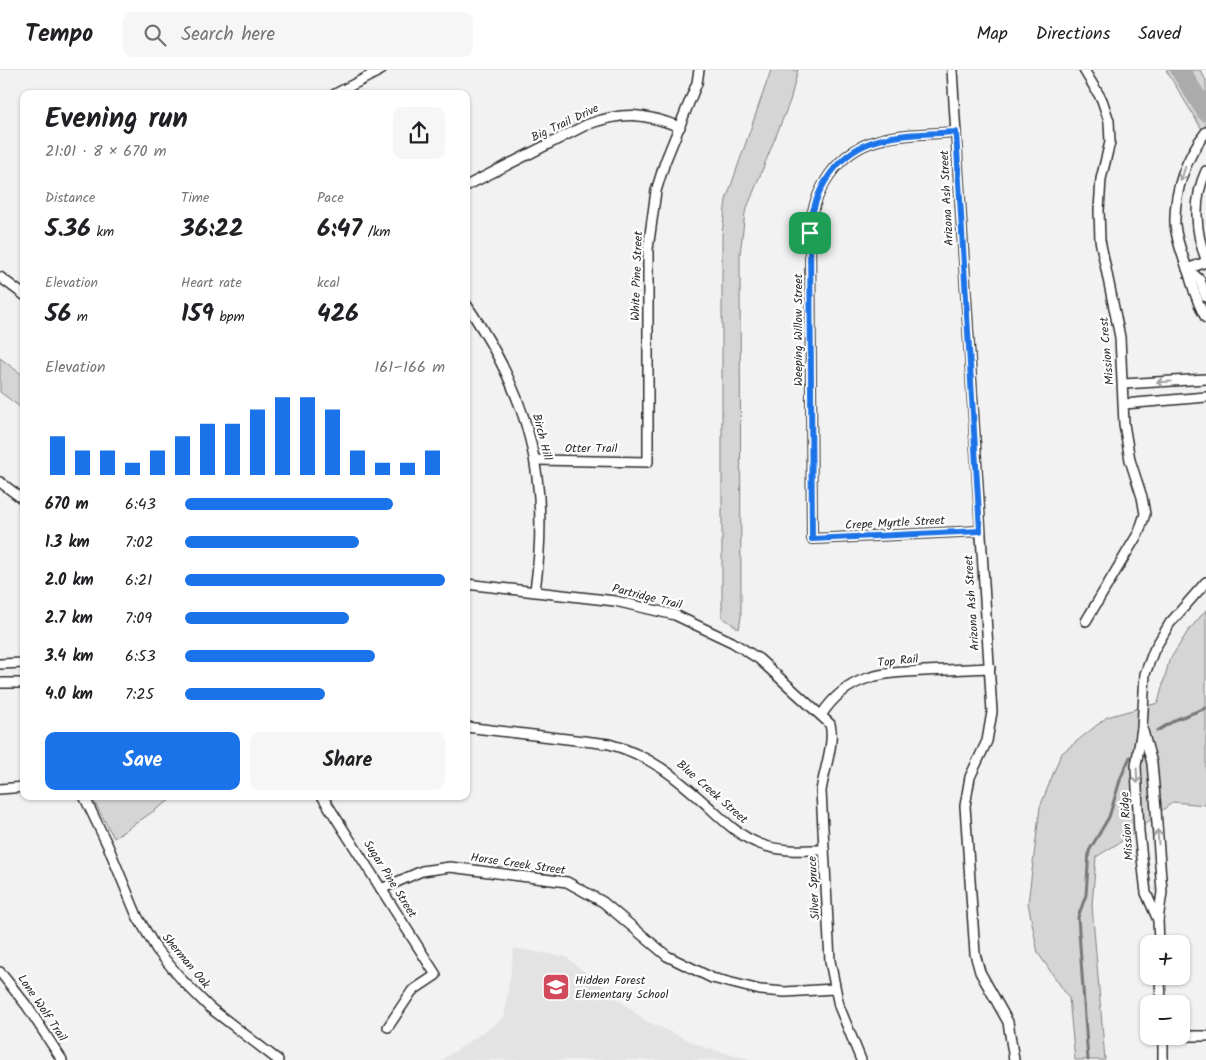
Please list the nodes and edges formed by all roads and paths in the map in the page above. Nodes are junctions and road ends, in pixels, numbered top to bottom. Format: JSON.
{"nodes":[{"id":1,"x":381,"y":70,"type":"edge"},
{"id":2,"x":699,"y":70,"type":"edge"},
{"id":3,"x":952,"y":70,"type":"edge"},
{"id":4,"x":1084,"y":70,"type":"edge"},
{"id":5,"x":344,"y":90,"type":"edge"},
{"id":6,"x":680,"y":127,"type":"junction"},
{"id":7,"x":956,"y":132,"type":"junction"},
{"id":8,"x":1206,"y":132,"type":"edge"},
{"id":9,"x":1206,"y":171,"type":"edge"},
{"id":10,"x":470,"y":184,"type":"edge"},
{"id":11,"x":1206,"y":260,"type":"edge"},
{"id":12,"x":1188,"y":269,"type":"junction"},
{"id":13,"x":0,"y":277,"type":"edge"},
{"id":14,"x":20,"y":293,"type":"edge"},
{"id":15,"x":1206,"y":297,"type":"edge"},
{"id":16,"x":470,"y":310,"type":"edge"},
{"id":17,"x":1206,"y":318,"type":"edge"},
{"id":18,"x":1206,"y":379,"type":"edge"},
{"id":19,"x":1123,"y":384,"type":"junction"},
{"id":20,"x":1206,"y":397,"type":"edge"},
{"id":21,"x":1124,"y":404,"type":"junction"},
{"id":22,"x":535,"y":460,"type":"junction"},
{"id":23,"x":648,"y":462,"type":"joint"},
{"id":24,"x":0,"y":482,"type":"edge"},
{"id":25,"x":20,"y":497,"type":"edge"},
{"id":26,"x":980,"y":531,"type":"junction"},
{"id":27,"x":812,"y":539,"type":"joint"},
{"id":28,"x":1206,"y":582,"type":"edge"},
{"id":29,"x":470,"y":584,"type":"edge"},
{"id":30,"x":535,"y":590,"type":"junction"},
{"id":31,"x":1086,"y":620,"type":"dead end"},
{"id":32,"x":20,"y":663,"type":"edge"},
{"id":33,"x":0,"y":664,"type":"edge"},
{"id":34,"x":990,"y":668,"type":"junction"},
{"id":35,"x":0,"y":683,"type":"edge"},
{"id":36,"x":20,"y":683,"type":"edge"},
{"id":37,"x":822,"y":714,"type":"junction"},
{"id":38,"x":470,"y":727,"type":"edge"},
{"id":39,"x":1142,"y":728,"type":"junction"},
{"id":40,"x":20,"y":786,"type":"edge"},
{"id":41,"x":0,"y":789,"type":"edge"},
{"id":42,"x":86,"y":800,"type":"edge"},
{"id":43,"x":325,"y":800,"type":"edge"},
{"id":44,"x":1138,"y":801,"type":"junction"},
{"id":45,"x":1156,"y":801,"type":"junction"},
{"id":46,"x":824,"y":850,"type":"junction"},
{"id":47,"x":1142,"y":865,"type":"junction"},
{"id":48,"x":1160,"y":865,"type":"junction"},
{"id":49,"x":381,"y":889,"type":"junction"},
{"id":50,"x":1158,"y":920,"type":"junction"},
{"id":51,"x":1159,"y":935,"type":"edge"},
{"id":52,"x":0,"y":972,"type":"edge"},
{"id":53,"x":834,"y":988,"type":"junction"},
{"id":54,"x":388,"y":1027,"type":"dead end"},
{"id":55,"x":1190,"y":1036,"type":"edge"},
{"id":56,"x":1206,"y":1036,"type":"edge"},
{"id":57,"x":1162,"y":1045,"type":"edge"},
{"id":58,"x":62,"y":1060,"type":"edge"},
{"id":59,"x":278,"y":1060,"type":"edge"},
{"id":60,"x":861,"y":1060,"type":"edge"},
{"id":61,"x":1014,"y":1060,"type":"edge"},
{"id":62,"x":1163,"y":1060,"type":"edge"}],
"edges":[{"from":1,"to":5,"type":"street"},
{"from":2,"to":6,"type":"street","name":"White Pine Street"},
{"from":3,"to":7,"type":"street","name":"Arizona Ash Street"},
{"from":4,"to":19,"type":"street","name":"Mission Crest"},
{"from":6,"to":10,"type":"street","name":"Big Trail Drive"},
{"from":6,"to":23,"type":"street","name":"White Pine Street"},
{"from":7,"to":26,"type":"street","name":"Arizona Ash Street"},
{"from":7,"to":27,"type":"street","name":"Weeping Willow Street"},
{"from":8,"to":12,"type":"street","one_way":true},
{"from":9,"to":11,"type":"street"},
{"from":11,"to":12,"type":"street"},
{"from":12,"to":15,"type":"street"},
{"from":12,"to":17,"type":"street"},
{"from":13,"to":14,"type":"street"},
{"from":16,"to":22,"type":"street","name":"Birch Hill"},
{"from":18,"to":19,"type":"street","one_way":true},
{"from":19,"to":21,"type":"street","name":"Mission Crest"},
{"from":20,"to":21,"type":"street"},
{"from":21,"to":31,"type":"street","name":"Mission Crest"},
{"from":22,"to":23,"type":"street","name":"Otter Trail"},
{"from":22,"to":30,"type":"street","name":"Birch Hill"},
{"from":24,"to":25,"type":"street"},
{"from":26,"to":27,"type":"street","name":"Crepe Myrtle Street"},
{"from":26,"to":34,"type":"street","name":"Arizona Ash Street"},
{"from":28,"to":39,"type":"street","name":"Mission Ridge"},
{"from":29,"to":30,"type":"street","name":"Partridge Trail"},
{"from":30,"to":37,"type":"street","name":"Partridge Trail"},
{"from":32,"to":33,"type":"street"},
{"from":34,"to":37,"type":"street","name":"Top Rail"},
{"from":34,"to":61,"type":"street","name":"Arizona Ash Street"},
{"from":35,"to":36,"type":"street"},
{"from":37,"to":46,"type":"street","name":"Silver Spruce"},
{"from":38,"to":46,"type":"street","name":"Blue Creek Street"},
{"from":39,"to":44,"type":"street","name":"Mission Ridge","one_way":true},
{"from":39,"to":45,"type":"street","name":"Mission Ridge"},
{"from":40,"to":41,"type":"street"},
{"from":42,"to":59,"type":"street","name":"Sherman Oak"},
{"from":43,"to":49,"type":"street","name":"Sugar Pine Street"},
{"from":44,"to":45,"type":"street"},
{"from":44,"to":47,"type":"street","name":"Mission Ridge"},
{"from":48,"to":45,"type":"street","name":"Mission Ridge","one_way":true},
{"from":46,"to":53,"type":"street","name":"Silver Spruce"},
{"from":47,"to":48,"type":"street"},
{"from":47,"to":50,"type":"street","name":"Mission Ridge"},
{"from":48,"to":50,"type":"street","name":"Mission Ridge"},
{"from":49,"to":53,"type":"street","name":"Horse Creek Street"},
{"from":49,"to":54,"type":"street","name":"Sugar Pine Street"},
{"from":50,"to":51,"type":"street","name":"Mission Ridge"},
{"from":52,"to":58,"type":"street","name":"Lone Wolf Trail"},
{"from":53,"to":60,"type":"street","name":"Silver Spruce"},
{"from":55,"to":56,"type":"street"},
{"from":57,"to":62,"type":"street"}]}
